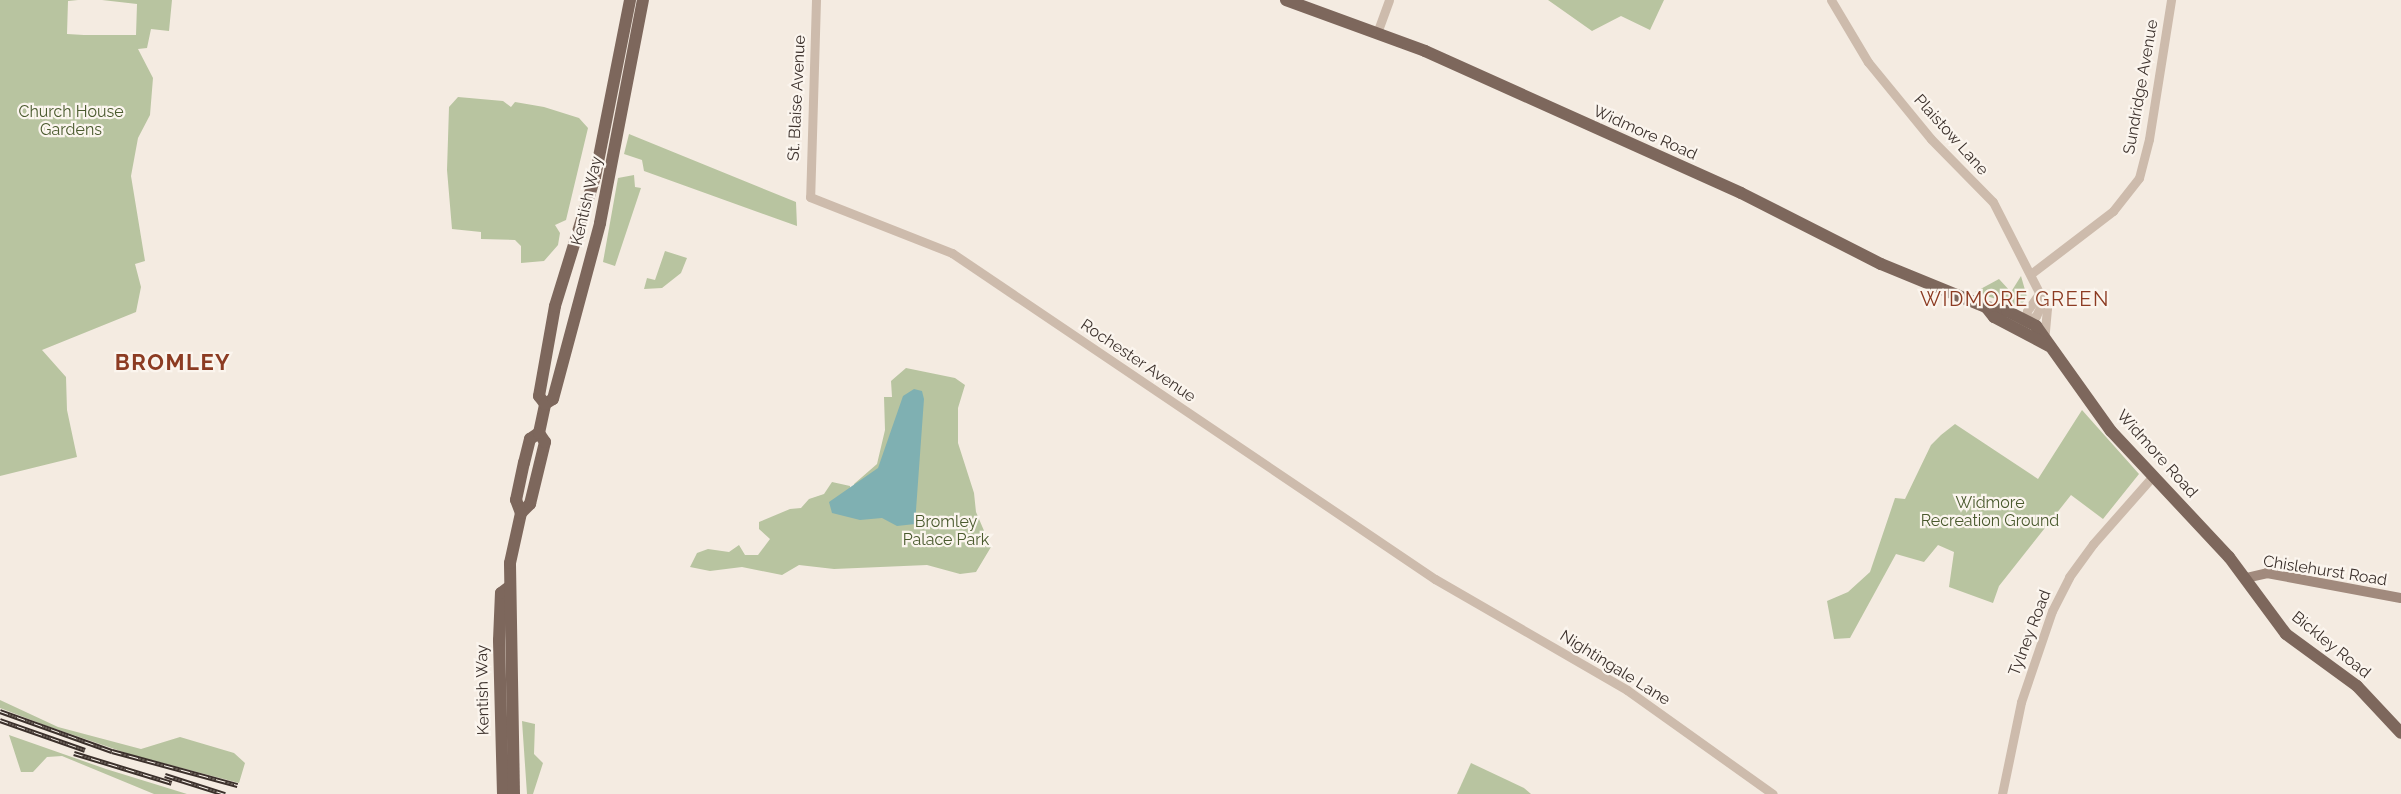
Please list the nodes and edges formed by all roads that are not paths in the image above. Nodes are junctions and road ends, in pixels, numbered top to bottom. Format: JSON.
{"nodes":[{"id":1,"x":630,"y":0,"type":"edge"},
{"id":2,"x":643,"y":0,"type":"edge"},
{"id":3,"x":816,"y":0,"type":"edge"},
{"id":4,"x":1286,"y":0,"type":"edge"},
{"id":5,"x":1389,"y":0,"type":"edge"},
{"id":6,"x":1831,"y":0,"type":"edge"},
{"id":7,"x":2171,"y":0,"type":"edge"},
{"id":8,"x":1377,"y":33,"type":"junction"},
{"id":9,"x":810,"y":197,"type":"joint"},
{"id":10,"x":2032,"y":273,"type":"junction"},
{"id":11,"x":2041,"y":298,"type":"junction"},
{"id":12,"x":2023,"y":326,"type":"junction"},
{"id":13,"x":2045,"y":333,"type":"junction"},
{"id":14,"x":2049,"y":346,"type":"junction"},
{"id":15,"x":545,"y":404,"type":"junction"},
{"id":16,"x":2152,"y":476,"type":"junction"},
{"id":17,"x":2246,"y":578,"type":"junction"},
{"id":18,"x":1435,"y":579,"type":"joint"},
{"id":19,"x":2401,"y":598,"type":"edge"},
{"id":20,"x":506,"y":608,"type":"junction"},
{"id":21,"x":2401,"y":733,"type":"edge"},
{"id":22,"x":503,"y":794,"type":"edge"},
{"id":23,"x":514,"y":794,"type":"edge"},
{"id":24,"x":1773,"y":794,"type":"edge"},
{"id":25,"x":2002,"y":794,"type":"edge"}],
"edges":[{"from":1,"to":15,"type":"main road","name":"Kentish Way"},
{"from":2,"to":15,"type":"main road","name":"Kentish Way"},
{"from":3,"to":9,"type":"street","name":"St. Blaise Avenue"},
{"from":4,"to":8,"type":"main road","name":"Widmore Road"},
{"from":5,"to":8,"type":"street"},
{"from":6,"to":10,"type":"street","name":"Plaistow Lane"},
{"from":7,"to":10,"type":"street","name":"Sundridge Avenue"},
{"from":8,"to":12,"type":"main road","name":"Widmore Road"},
{"from":9,"to":18,"type":"street","name":"Rochester Avenue"},
{"from":10,"to":11,"type":"street","name":"Plaistow Lane"},
{"from":11,"to":12,"type":"street"},
{"from":11,"to":13,"type":"street","name":"Plaistow Lane"},
{"from":12,"to":13,"type":"main road","name":"Widmore Road"},
{"from":12,"to":14,"type":"main road","name":"Widmore Road"},
{"from":13,"to":14,"type":"main road","name":"Widmore Road"},
{"from":14,"to":16,"type":"main road","name":"Widmore Road"},
{"from":15,"to":20,"type":"main road","name":"Kentish Way"},
{"from":16,"to":17,"type":"main road","name":"Widmore Road"},
{"from":16,"to":25,"type":"street","name":"Tylney Road"},
{"from":17,"to":19,"type":"main road","name":"Chislehurst Road"},
{"from":17,"to":21,"type":"main road","name":"Bickley Road"},
{"from":18,"to":24,"type":"street","name":"Nightingale Lane"},
{"from":20,"to":22,"type":"main road","name":"Kentish Way"},
{"from":20,"to":23,"type":"main road","name":"Kentish Way"}]}
